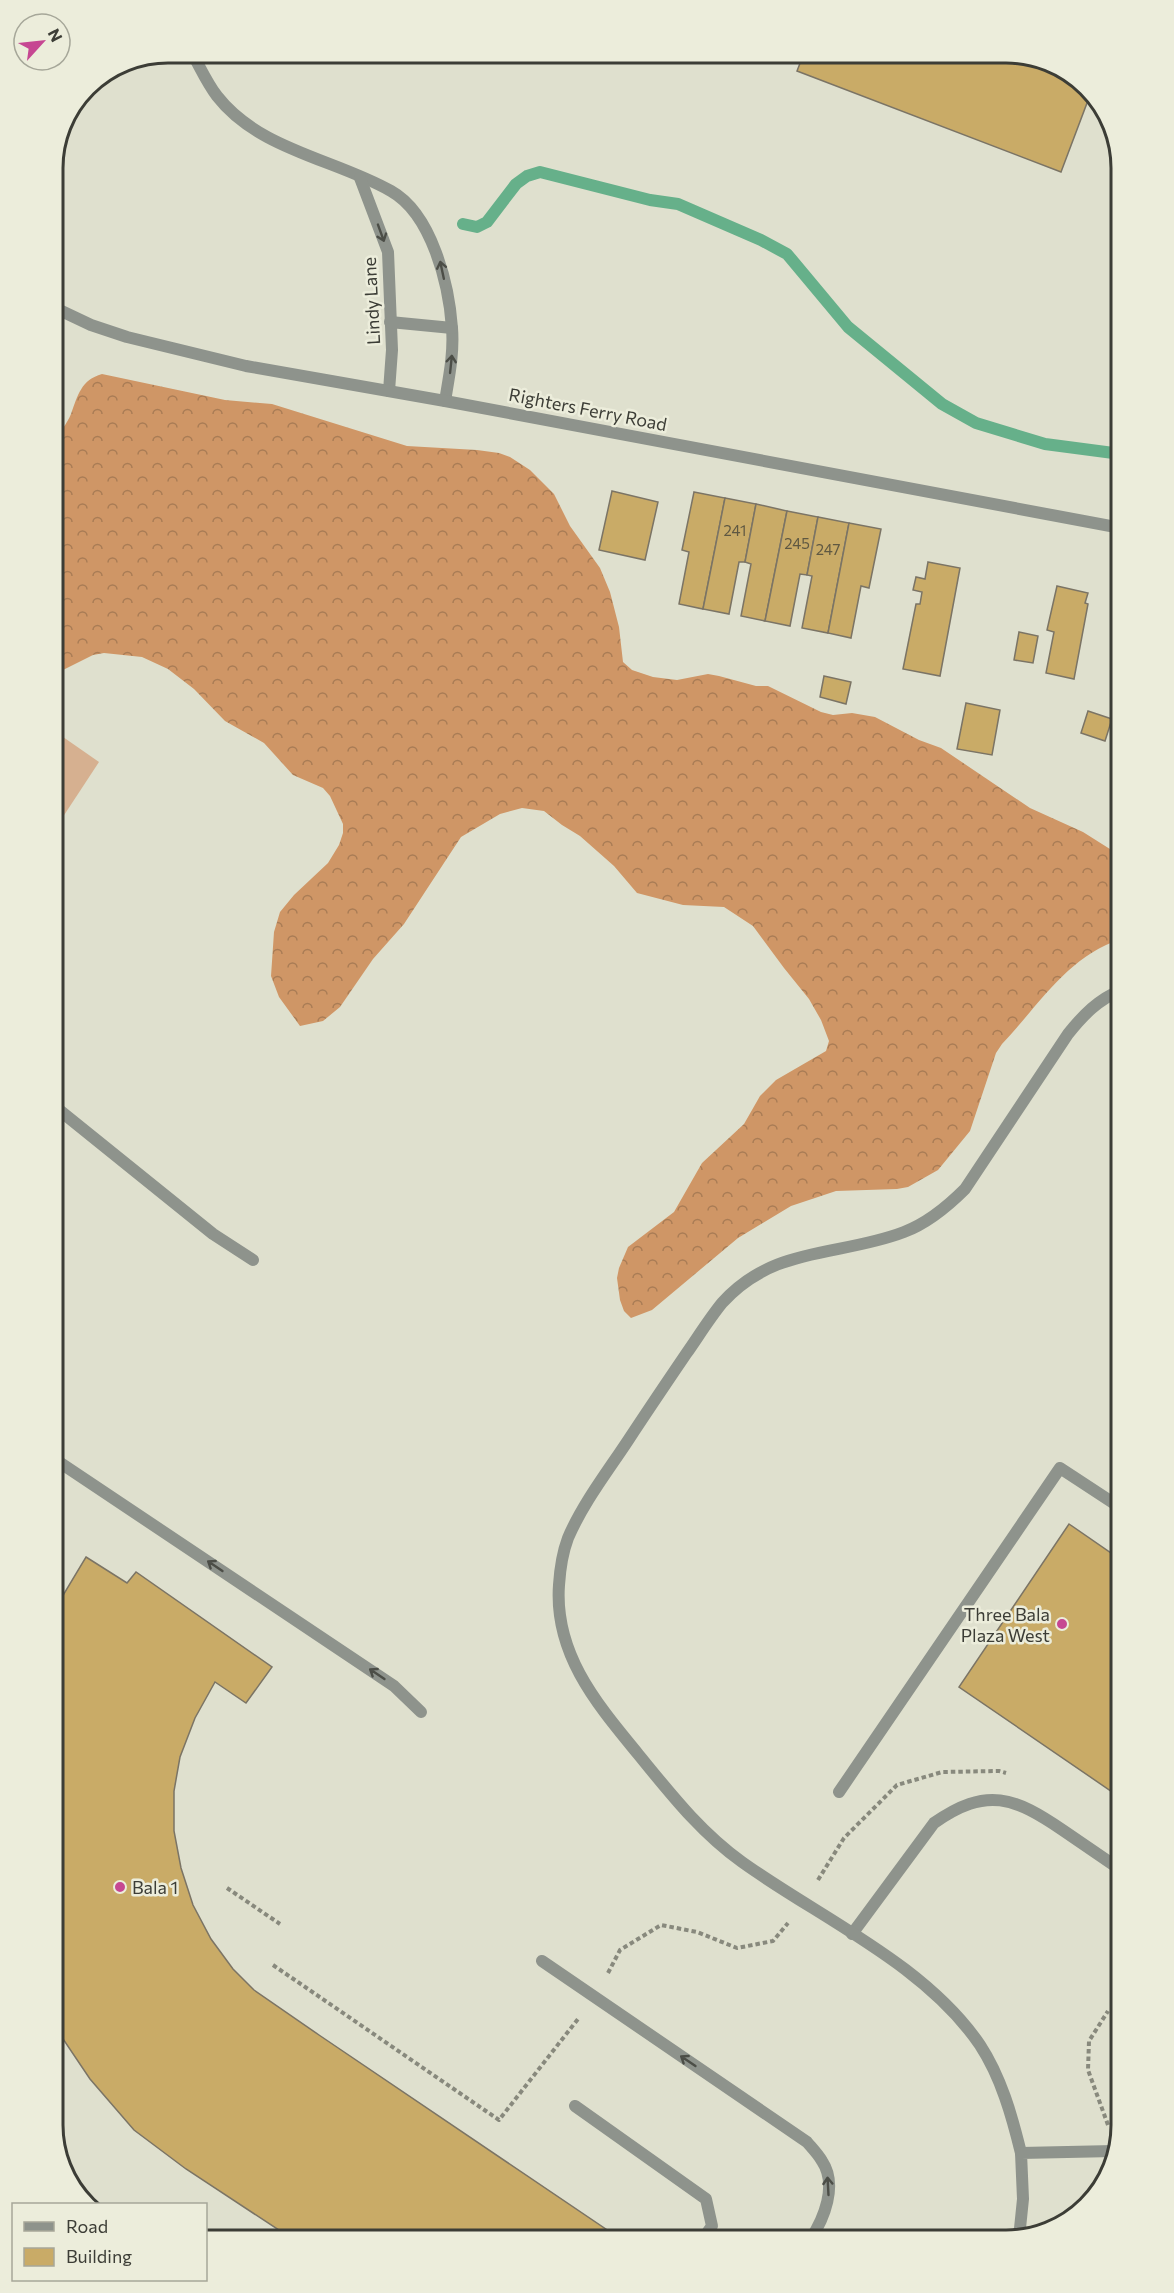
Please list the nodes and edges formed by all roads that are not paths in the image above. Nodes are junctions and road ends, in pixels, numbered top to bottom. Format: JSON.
{"nodes":[{"id":1,"x":198,"y":63,"type":"edge"},
{"id":2,"x":360,"y":178,"type":"junction"},
{"id":3,"x":63,"y":312,"type":"edge"},
{"id":4,"x":390,"y":322,"type":"junction"},
{"id":5,"x":452,"y":328,"type":"junction"},
{"id":6,"x":388,"y":391,"type":"junction"},
{"id":7,"x":445,"y":401,"type":"junction"},
{"id":8,"x":1111,"y":526,"type":"edge"},
{"id":9,"x":1111,"y":995,"type":"edge"},
{"id":10,"x":63,"y":1113,"type":"edge"},
{"id":11,"x":253,"y":1260,"type":"dead end"},
{"id":12,"x":63,"y":1465,"type":"edge"},
{"id":13,"x":1111,"y":1501,"type":"edge"},
{"id":14,"x":421,"y":1712,"type":"dead end"},
{"id":15,"x":839,"y":1792,"type":"dead end"},
{"id":16,"x":1111,"y":1863,"type":"edge"},
{"id":17,"x":852,"y":1934,"type":"junction"},
{"id":18,"x":543,"y":1961,"type":"dead end"},
{"id":19,"x":575,"y":2106,"type":"dead end"},
{"id":20,"x":1107,"y":2151,"type":"edge"},
{"id":21,"x":1021,"y":2153,"type":"junction"},
{"id":22,"x":1020,"y":2229,"type":"edge"},
{"id":23,"x":709,"y":2230,"type":"edge"},
{"id":24,"x":817,"y":2230,"type":"edge"}],
"edges":[{"from":1,"to":2,"type":"street"},
{"from":2,"to":4,"type":"street","name":"Lindy Lane","one_way":true},
{"from":5,"to":2,"type":"street","one_way":true},
{"from":3,"to":6,"type":"street","name":"Righters Ferry Road"},
{"from":4,"to":5,"type":"street"},
{"from":4,"to":6,"type":"street","name":"Lindy Lane"},
{"from":7,"to":5,"type":"street","one_way":true},
{"from":6,"to":7,"type":"street","name":"Righters Ferry Road"},
{"from":7,"to":8,"type":"street","name":"Righters Ferry Road"},
{"from":9,"to":17,"type":"street"},
{"from":10,"to":11,"type":"street"},
{"from":14,"to":12,"type":"street","one_way":true},
{"from":13,"to":15,"type":"street"},
{"from":16,"to":17,"type":"street"},
{"from":17,"to":21,"type":"street"},
{"from":24,"to":18,"type":"street","one_way":true},
{"from":19,"to":23,"type":"street"},
{"from":20,"to":21,"type":"street"},
{"from":21,"to":22,"type":"street"}]}
